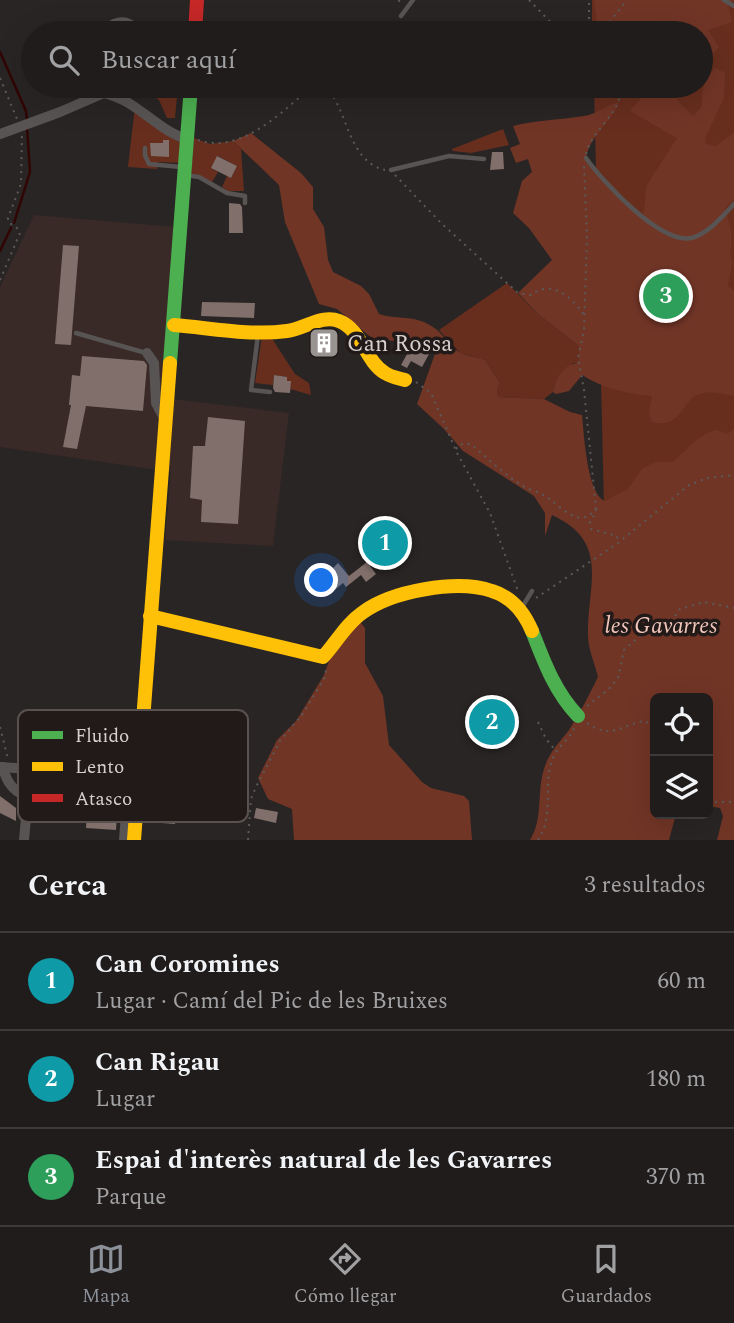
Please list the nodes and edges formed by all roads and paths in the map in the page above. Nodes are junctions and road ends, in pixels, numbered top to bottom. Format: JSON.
{"nodes":[{"id":1,"x":197,"y":0,"type":"edge"},
{"id":2,"x":413,"y":0,"type":"edge"},
{"id":3,"x":529,"y":0,"type":"edge"},
{"id":4,"x":589,"y":0,"type":"edge"},
{"id":5,"x":627,"y":0,"type":"edge"},
{"id":6,"x":724,"y":0,"type":"edge"},
{"id":7,"x":734,"y":6,"type":"edge"},
{"id":8,"x":401,"y":16,"type":"joint"},
{"id":9,"x":196,"y":21,"type":"edge"},
{"id":10,"x":395,"y":21,"type":"edge"},
{"id":11,"x":549,"y":21,"type":"edge"},
{"id":12,"x":589,"y":21,"type":"edge"},
{"id":13,"x":610,"y":21,"type":"edge"},
{"id":14,"x":0,"y":78,"type":"edge"},
{"id":15,"x":92,"y":98,"type":"edge"},
{"id":16,"x":116,"y":98,"type":"edge"},
{"id":17,"x":190,"y":98,"type":"edge"},
{"id":18,"x":298,"y":98,"type":"edge"},
{"id":19,"x":333,"y":98,"type":"edge"},
{"id":20,"x":619,"y":98,"type":"edge"},
{"id":21,"x":20,"y":126,"type":"junction"},
{"id":22,"x":0,"y":134,"type":"edge"},
{"id":23,"x":187,"y":139,"type":"junction"},
{"id":24,"x":145,"y":148,"type":"dead end"},
{"id":25,"x":586,"y":158,"type":"junction"},
{"id":26,"x":484,"y":159,"type":"dead end"},
{"id":27,"x":391,"y":170,"type":"junction"},
{"id":28,"x":185,"y":171,"type":"junction"},
{"id":29,"x":245,"y":203,"type":"dead end"},
{"id":30,"x":734,"y":204,"type":"edge"},
{"id":31,"x":0,"y":280,"type":"edge"},
{"id":32,"x":584,"y":315,"type":"junction"},
{"id":33,"x":174,"y":325,"type":"junction"},
{"id":34,"x":259,"y":331,"type":"junction"},
{"id":35,"x":76,"y":333,"type":"dead end"},
{"id":36,"x":147,"y":353,"type":"joint"},
{"id":37,"x":405,"y":380,"type":"joint"},
{"id":38,"x":270,"y":392,"type":"dead end"},
{"id":39,"x":165,"y":421,"type":"junction"},
{"id":40,"x":456,"y":449,"type":"junction"},
{"id":41,"x":734,"y":475,"type":"edge"},
{"id":42,"x":596,"y":508,"type":"junction"},
{"id":43,"x":618,"y":543,"type":"junction"},
{"id":44,"x":532,"y":591,"type":"dead end"},
{"id":45,"x":734,"y":608,"type":"edge"},
{"id":46,"x":521,"y":610,"type":"junction"},
{"id":47,"x":150,"y":616,"type":"junction"},
{"id":48,"x":329,"y":651,"type":"junction"},
{"id":49,"x":141,"y":710,"type":"edge"},
{"id":50,"x":578,"y":716,"type":"junction"},
{"id":51,"x":538,"y":722,"type":"dead end"},
{"id":52,"x":650,"y":724,"type":"edge"},
{"id":53,"x":0,"y":727,"type":"edge"},
{"id":54,"x":557,"y":752,"type":"junction"},
{"id":55,"x":4,"y":767,"type":"edge"},
{"id":56,"x":18,"y":793,"type":"edge"},
{"id":57,"x":248,"y":799,"type":"edge"},
{"id":58,"x":251,"y":799,"type":"junction"},
{"id":59,"x":713,"y":802,"type":"edge"},
{"id":60,"x":734,"y":802,"type":"edge"},
{"id":61,"x":26,"y":822,"type":"edge"},
{"id":62,"x":127,"y":822,"type":"edge"},
{"id":63,"x":135,"y":822,"type":"edge"},
{"id":64,"x":24,"y":840,"type":"edge"},
{"id":65,"x":124,"y":840,"type":"edge"},
{"id":66,"x":134,"y":840,"type":"edge"},
{"id":67,"x":248,"y":840,"type":"edge"},
{"id":68,"x":538,"y":840,"type":"edge"}],
"edges":[{"from":1,"to":9,"type":"main road"},
{"from":2,"to":8,"type":"lane"},
{"from":3,"to":11,"type":"path"},
{"from":4,"to":12,"type":"path"},
{"from":5,"to":13,"type":"path"},
{"from":6,"to":7,"type":"lane"},
{"from":8,"to":10,"type":"path"},
{"from":14,"to":21,"type":"path"},
{"from":15,"to":21,"type":"street"},
{"from":16,"to":23,"type":"street"},
{"from":17,"to":23,"type":"main road"},
{"from":18,"to":23,"type":"path"},
{"from":19,"to":27,"type":"path"},
{"from":20,"to":25,"type":"path"},
{"from":21,"to":22,"type":"street"},
{"from":21,"to":31,"type":"path"},
{"from":23,"to":28,"type":"main road"},
{"from":24,"to":28,"type":"lane"},
{"from":25,"to":30,"type":"lane"},
{"from":25,"to":32,"type":"path"},
{"from":26,"to":27,"type":"lane"},
{"from":27,"to":32,"type":"path"},
{"from":28,"to":29,"type":"lane"},
{"from":28,"to":33,"type":"main road"},
{"from":32,"to":42,"type":"path"},
{"from":33,"to":34,"type":"main road"},
{"from":33,"to":39,"type":"main road"},
{"from":34,"to":37,"type":"main road"},
{"from":34,"to":38,"type":"lane"},
{"from":35,"to":36,"type":"lane"},
{"from":36,"to":39,"type":"street"},
{"from":37,"to":40,"type":"path"},
{"from":39,"to":47,"type":"main road"},
{"from":40,"to":42,"type":"path"},
{"from":40,"to":46,"type":"path"},
{"from":41,"to":43,"type":"path"},
{"from":42,"to":43,"type":"path"},
{"from":43,"to":46,"type":"path"},
{"from":44,"to":46,"type":"lane"},
{"from":45,"to":50,"type":"path"},
{"from":46,"to":48,"type":"main road"},
{"from":46,"to":50,"type":"main road"},
{"from":47,"to":48,"type":"main road"},
{"from":47,"to":49,"type":"main road"},
{"from":48,"to":58,"type":"path"},
{"from":50,"to":52,"type":"path"},
{"from":50,"to":54,"type":"path"},
{"from":51,"to":54,"type":"path"},
{"from":53,"to":55,"type":"path"},
{"from":54,"to":68,"type":"path"},
{"from":55,"to":56,"type":"street"},
{"from":57,"to":58,"type":"path"},
{"from":58,"to":67,"type":"path"},
{"from":59,"to":60,"type":"path"},
{"from":61,"to":64,"type":"street"},
{"from":62,"to":65,"type":"street"},
{"from":63,"to":66,"type":"main road"}]}
